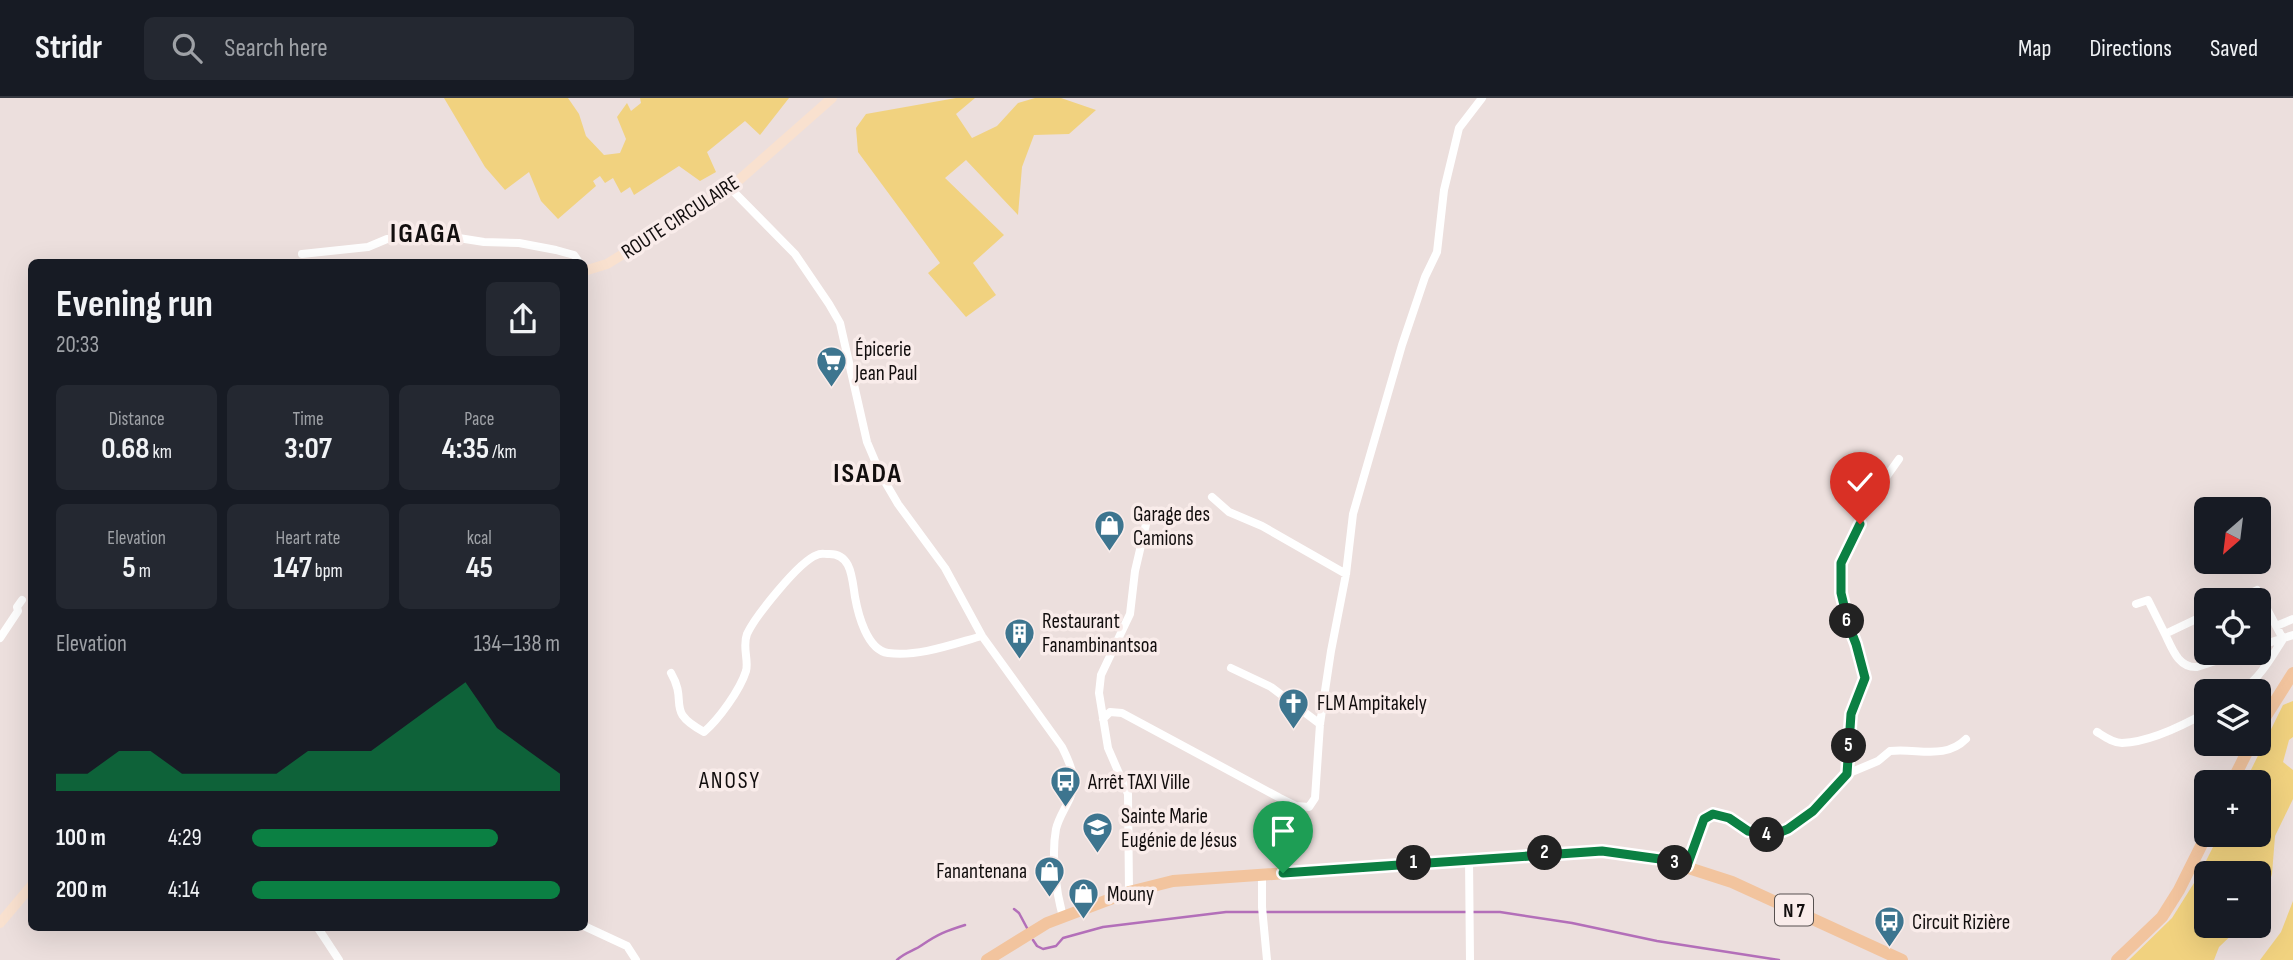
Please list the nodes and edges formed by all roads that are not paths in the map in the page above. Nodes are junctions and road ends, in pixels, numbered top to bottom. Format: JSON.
{"nodes":[{"id":1,"x":832,"y":98,"type":"edge"},
{"id":2,"x":1482,"y":98,"type":"edge"},
{"id":3,"x":730,"y":188,"type":"junction"},
{"id":4,"x":302,"y":254,"type":"dead end"},
{"id":5,"x":577,"y":259,"type":"edge"},
{"id":6,"x":588,"y":270,"type":"edge"},
{"id":7,"x":1899,"y":459,"type":"dead end"},
{"id":8,"x":1212,"y":497,"type":"dead end"},
{"id":9,"x":1146,"y":524,"type":"dead end"},
{"id":10,"x":1346,"y":574,"type":"junction"},
{"id":11,"x":22,"y":600,"type":"dead end"},
{"id":12,"x":2136,"y":604,"type":"dead end"},
{"id":13,"x":2271,"y":617,"type":"edge"},
{"id":14,"x":2293,"y":619,"type":"edge"},
{"id":15,"x":2194,"y":620,"type":"edge"},
{"id":16,"x":2276,"y":626,"type":"junction"},
{"id":17,"x":2165,"y":634,"type":"junction"},
{"id":18,"x":2293,"y":635,"type":"edge"},
{"id":19,"x":982,"y":636,"type":"junction"},
{"id":20,"x":0,"y":638,"type":"edge"},
{"id":21,"x":2283,"y":639,"type":"junction"},
{"id":22,"x":2271,"y":642,"type":"edge"},
{"id":23,"x":2202,"y":665,"type":"edge"},
{"id":24,"x":1231,"y":668,"type":"dead end"},
{"id":25,"x":671,"y":673,"type":"dead end"},
{"id":26,"x":2293,"y":673,"type":"edge"},
{"id":27,"x":2254,"y":679,"type":"edge"},
{"id":28,"x":2271,"y":708,"type":"edge"},
{"id":29,"x":1103,"y":719,"type":"junction"},
{"id":30,"x":2194,"y":719,"type":"edge"},
{"id":31,"x":1320,"y":724,"type":"junction"},
{"id":32,"x":2097,"y":732,"type":"dead end"},
{"id":33,"x":1966,"y":739,"type":"dead end"},
{"id":34,"x":1847,"y":774,"type":"junction"},
{"id":35,"x":2200,"y":847,"type":"edge"},
{"id":36,"x":1469,"y":859,"type":"junction"},
{"id":37,"x":1687,"y":866,"type":"junction"},
{"id":38,"x":1262,"y":874,"type":"junction"},
{"id":39,"x":28,"y":890,"type":"edge"},
{"id":40,"x":1129,"y":892,"type":"junction"},
{"id":41,"x":1063,"y":917,"type":"junction"},
{"id":42,"x":0,"y":923,"type":"edge"},
{"id":43,"x":588,"y":928,"type":"edge"},
{"id":44,"x":320,"y":931,"type":"edge"},
{"id":45,"x":339,"y":960,"type":"edge"},
{"id":46,"x":636,"y":960,"type":"edge"},
{"id":47,"x":987,"y":960,"type":"edge"},
{"id":48,"x":1266,"y":960,"type":"edge"},
{"id":49,"x":1470,"y":960,"type":"edge"},
{"id":50,"x":1901,"y":960,"type":"edge"},
{"id":51,"x":2117,"y":960,"type":"edge"}],
"edges":[{"from":1,"to":3,"type":"street","name":"ROUTE CIRCULAIRE"},
{"from":2,"to":10,"type":"street"},
{"from":3,"to":6,"type":"street","name":"ROUTE CIRCULAIRE"},
{"from":3,"to":19,"type":"street"},
{"from":4,"to":5,"type":"street"},
{"from":7,"to":34,"type":"street"},
{"from":8,"to":10,"type":"street"},
{"from":9,"to":29,"type":"street"},
{"from":10,"to":31,"type":"street"},
{"from":11,"to":20,"type":"street"},
{"from":12,"to":17,"type":"street"},
{"from":13,"to":16,"type":"street"},
{"from":14,"to":16,"type":"street"},
{"from":15,"to":17,"type":"street"},
{"from":16,"to":21,"type":"street"},
{"from":17,"to":23,"type":"street"},
{"from":18,"to":21,"type":"street"},
{"from":19,"to":25,"type":"street"},
{"from":19,"to":41,"type":"street"},
{"from":21,"to":22,"type":"street"},
{"from":21,"to":27,"type":"street"},
{"from":24,"to":31,"type":"street"},
{"from":26,"to":28,"type":"main road"},
{"from":29,"to":31,"type":"street"},
{"from":29,"to":40,"type":"street"},
{"from":30,"to":32,"type":"street"},
{"from":33,"to":34,"type":"street"},
{"from":34,"to":37,"type":"street"},
{"from":35,"to":51,"type":"main road"},
{"from":36,"to":37,"type":"main road","number":"N 7"},
{"from":36,"to":38,"type":"main road","number":"N 7"},
{"from":36,"to":49,"type":"street"},
{"from":37,"to":50,"type":"main road","number":"N 7"},
{"from":38,"to":40,"type":"main road","number":"N 7"},
{"from":38,"to":48,"type":"street"},
{"from":39,"to":42,"type":"street"},
{"from":40,"to":41,"type":"main road","number":"N 7"},
{"from":41,"to":47,"type":"main road","number":"N 7"},
{"from":43,"to":46,"type":"street"},
{"from":44,"to":45,"type":"street"}]}
